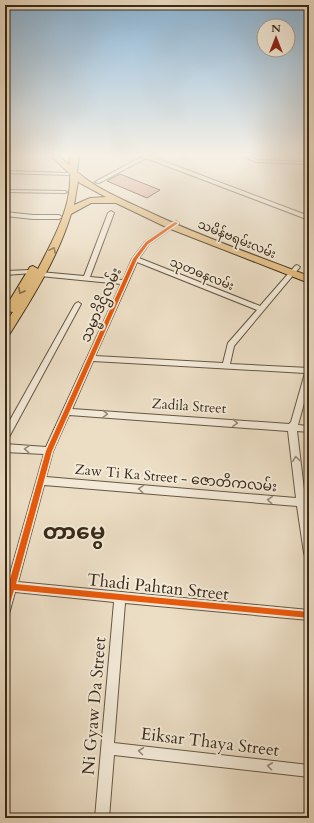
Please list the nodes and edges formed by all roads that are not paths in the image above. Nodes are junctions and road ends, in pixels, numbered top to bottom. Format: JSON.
{"nodes":[{"id":1,"x":65,"y":194,"type":"edge"},
{"id":2,"x":73,"y":194,"type":"edge"},
{"id":3,"x":106,"y":194,"type":"edge"},
{"id":4,"x":120,"y":194,"type":"edge"},
{"id":5,"x":246,"y":194,"type":"edge"},
{"id":6,"x":122,"y":203,"type":"junction"},
{"id":7,"x":69,"y":212,"type":"junction"},
{"id":8,"x":111,"y":213,"type":"dead end"},
{"id":9,"x":5,"y":214,"type":"edge"},
{"id":10,"x":59,"y":217,"type":"junction"},
{"id":11,"x":309,"y":218,"type":"edge"},
{"id":12,"x":174,"y":224,"type":"junction"},
{"id":13,"x":135,"y":259,"type":"junction"},
{"id":14,"x":295,"y":270,"type":"junction"},
{"id":15,"x":309,"y":272,"type":"edge"},
{"id":16,"x":5,"y":273,"type":"edge"},
{"id":17,"x":36,"y":273,"type":"junction"},
{"id":18,"x":86,"y":279,"type":"junction"},
{"id":19,"x":309,"y":280,"type":"edge"},
{"id":20,"x":124,"y":282,"type":"junction"},
{"id":21,"x":78,"y":304,"type":"dead end"},
{"id":22,"x":261,"y":309,"type":"junction"},
{"id":23,"x":5,"y":317,"type":"edge"},
{"id":24,"x":5,"y":332,"type":"edge"},
{"id":25,"x":90,"y":358,"type":"junction"},
{"id":26,"x":226,"y":366,"type":"junction"},
{"id":27,"x":309,"y":371,"type":"edge"},
{"id":28,"x":66,"y":412,"type":"junction"},
{"id":29,"x":292,"y":427,"type":"junction"},
{"id":30,"x":309,"y":428,"type":"edge"},
{"id":31,"x":5,"y":437,"type":"edge"},
{"id":32,"x":5,"y":448,"type":"edge"},
{"id":33,"x":49,"y":451,"type":"junction"},
{"id":34,"x":41,"y":481,"type":"junction"},
{"id":35,"x":305,"y":503,"type":"edge"},
{"id":36,"x":309,"y":553,"type":"edge"},
{"id":37,"x":8,"y":586,"type":"edge"},
{"id":38,"x":120,"y":597,"type":"junction"},
{"id":39,"x":5,"y":610,"type":"edge"},
{"id":40,"x":309,"y":615,"type":"edge"},
{"id":41,"x":107,"y":748,"type":"junction"},
{"id":42,"x":309,"y":771,"type":"edge"},
{"id":43,"x":102,"y":818,"type":"edge"}],
"edges":[{"from":1,"to":10,"type":"main road"},
{"from":2,"to":7,"type":"main road"},
{"from":3,"to":6,"type":"main road"},
{"from":4,"to":12,"type":"main road"},
{"from":5,"to":11,"type":"street"},
{"from":6,"to":7,"type":"main road"},
{"from":6,"to":12,"type":"main road"},
{"from":17,"to":7,"type":"main road","one_way":true},
{"from":8,"to":18,"type":"street"},
{"from":9,"to":10,"type":"street"},
{"from":10,"to":17,"type":"main road"},
{"from":12,"to":13,"type":"street","name":"သမ္မာဒိဌိလမ်း"},
{"from":12,"to":14,"type":"main road"},
{"from":13,"to":20,"type":"street","name":"သမ္မာဒိဌိလမ်း"},
{"from":13,"to":22,"type":"street","name":"သုတဓနလမ်း"},
{"from":14,"to":15,"type":"main road"},
{"from":14,"to":19,"type":"main road"},
{"from":14,"to":22,"type":"street"},
{"from":16,"to":17,"type":"street"},
{"from":17,"to":18,"type":"street"},
{"from":17,"to":23,"type":"main road","one_way":true},
{"from":17,"to":24,"type":"main road"},
{"from":18,"to":20,"type":"street"},
{"from":20,"to":25,"type":"street","name":"သမ္မာဒိဌိလမ်း"},
{"from":21,"to":31,"type":"street"},
{"from":22,"to":26,"type":"street"},
{"from":25,"to":26,"type":"street"},
{"from":25,"to":28,"type":"street","name":"သမ္မာဒိဌိလမ်း"},
{"from":26,"to":27,"type":"street"},
{"from":27,"to":29,"type":"street"},
{"from":28,"to":29,"type":"street","name":"Zadila Street","one_way":true},
{"from":28,"to":33,"type":"street","name":"သမ္မာဒိဌိလမ်း"},
{"from":29,"to":30,"type":"street","name":"Zadila Street"},
{"from":35,"to":29,"type":"street","one_way":true},
{"from":33,"to":32,"type":"street","one_way":true},
{"from":33,"to":34,"type":"street","name":"သမ္မာဒိဌိလမ်း"},
{"from":35,"to":34,"type":"street","name":"Zaw Ti Ka Street - ဇောတိကလမ်း","one_way":true},
{"from":34,"to":37,"type":"street","name":"သမ္မာဒိဌိလမ်း"},
{"from":35,"to":36,"type":"street"},
{"from":37,"to":38,"type":"street","name":"Thadi Pahtan Street"},
{"from":37,"to":39,"type":"street","name":"သမ္မာဒိဌိလမ်း"},
{"from":38,"to":40,"type":"street","name":"Thadi Pahtan Street"},
{"from":38,"to":41,"type":"street","name":"Ni Gyaw Da Street"},
{"from":42,"to":41,"type":"street","name":"Eiksar Thaya Street","one_way":true},
{"from":41,"to":43,"type":"street","name":"Ni Gyaw Da Street"}]}
